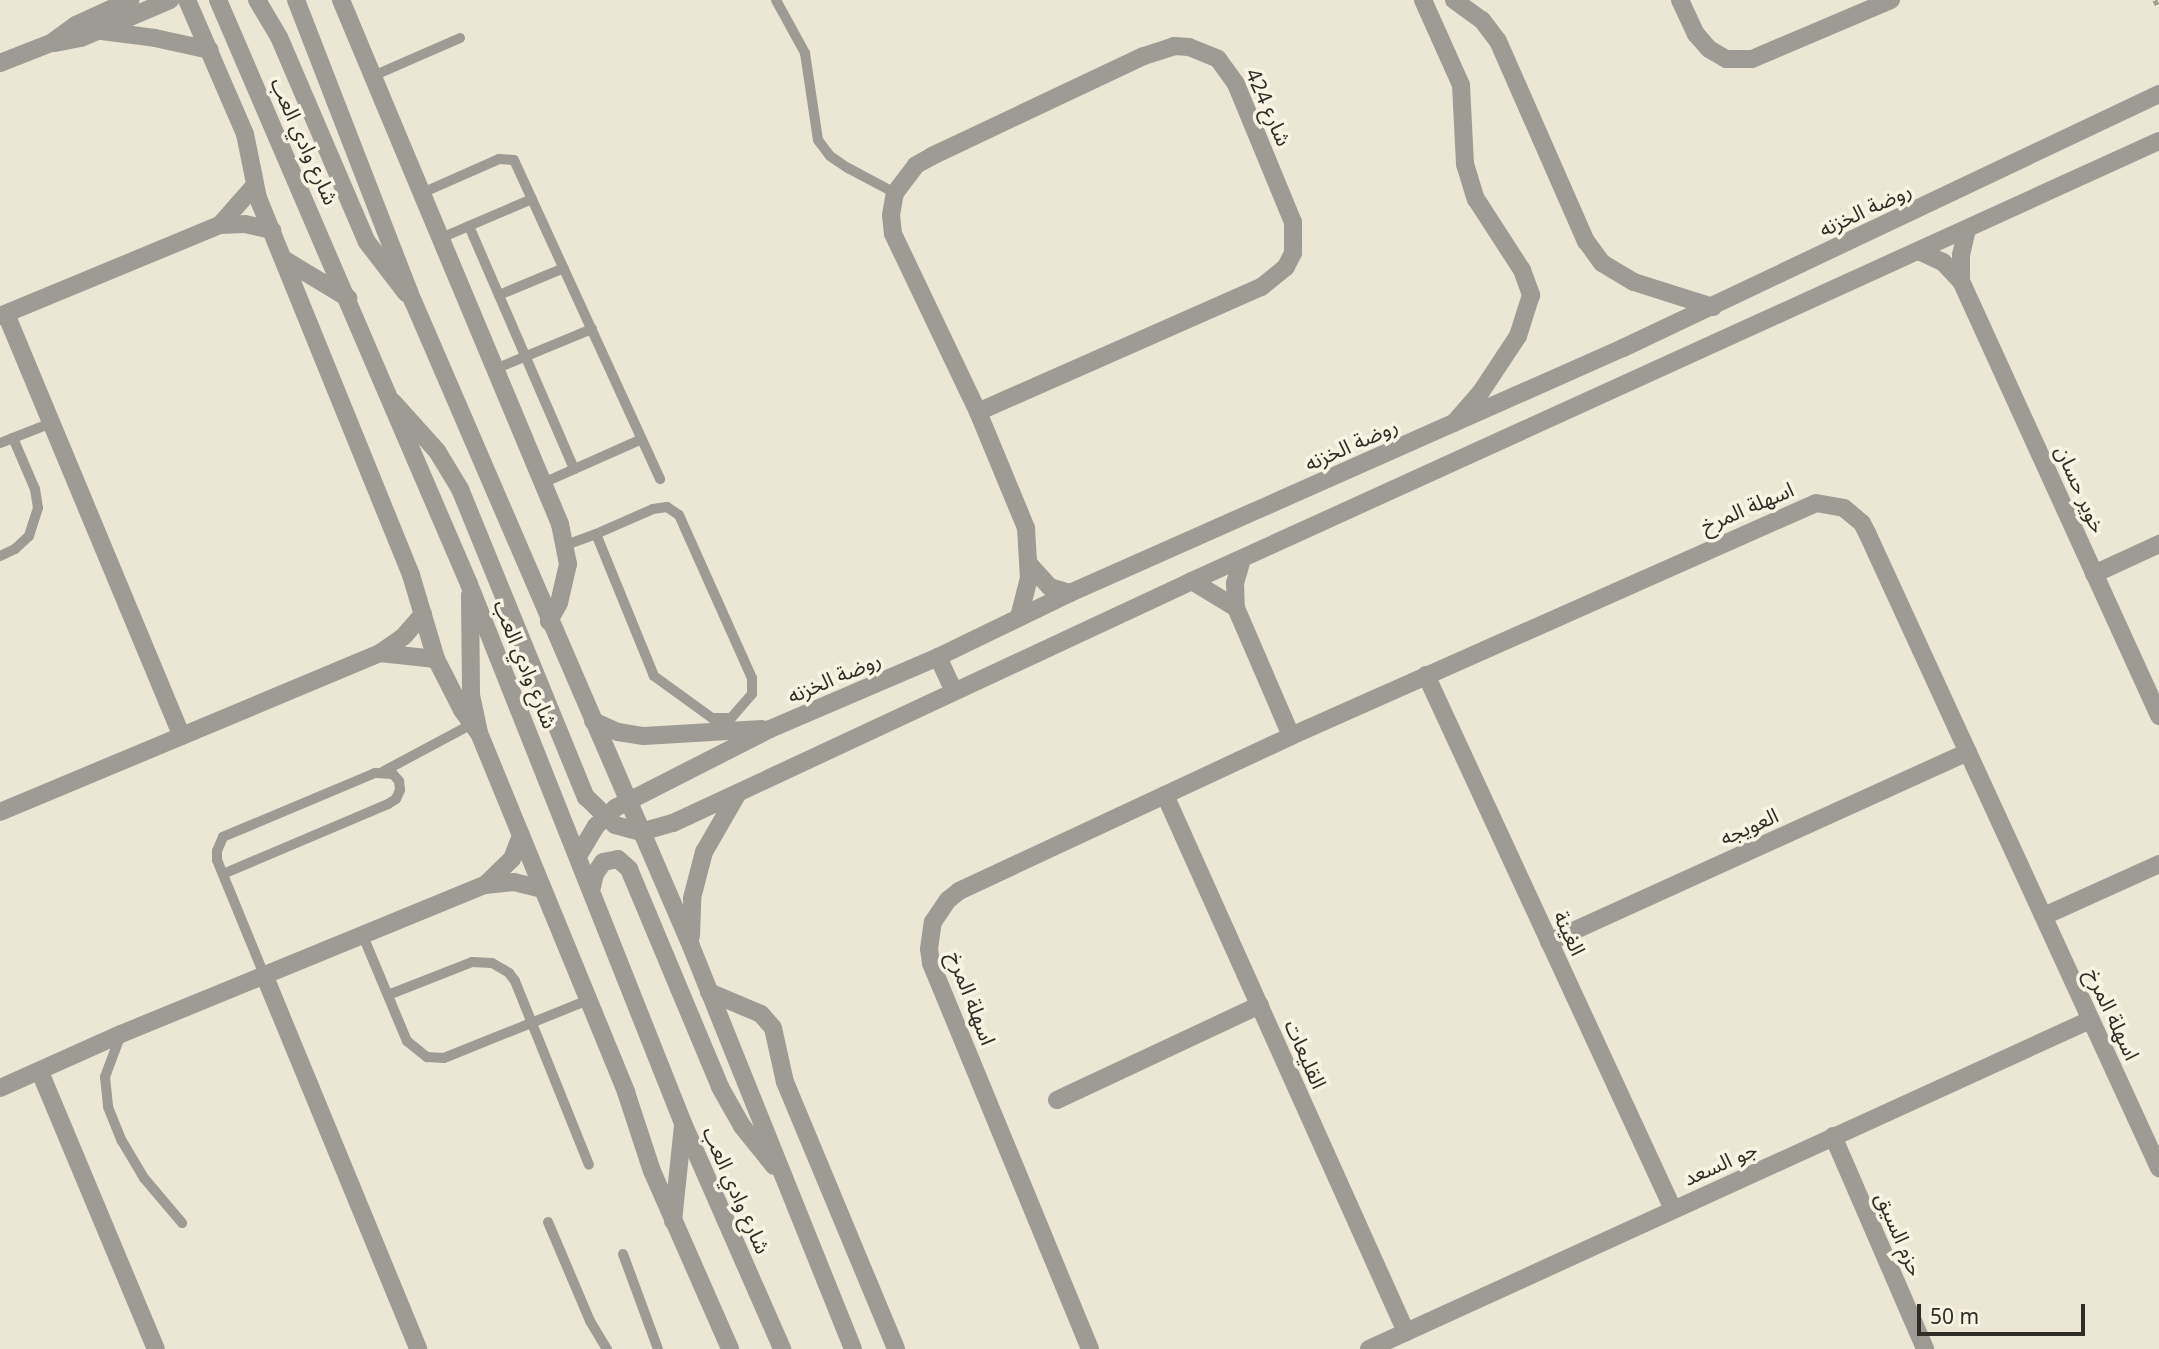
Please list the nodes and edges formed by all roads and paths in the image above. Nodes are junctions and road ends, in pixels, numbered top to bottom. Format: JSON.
{"nodes":[{"id":1,"x":170,"y":0,"type":"edge"},
{"id":2,"x":187,"y":0,"type":"edge"},
{"id":3,"x":218,"y":0,"type":"edge"},
{"id":4,"x":257,"y":0,"type":"edge"},
{"id":5,"x":296,"y":0,"type":"edge"},
{"id":6,"x":341,"y":0,"type":"edge"},
{"id":7,"x":776,"y":0,"type":"edge"},
{"id":8,"x":1423,"y":0,"type":"edge"},
{"id":9,"x":1454,"y":0,"type":"edge"},
{"id":10,"x":1680,"y":0,"type":"edge"},
{"id":11,"x":1891,"y":0,"type":"edge"},
{"id":12,"x":2155,"y":0,"type":"edge"},
{"id":13,"x":126,"y":1,"type":"edge"},
{"id":14,"x":1468,"y":6,"type":"edge"},
{"id":15,"x":2159,"y":8,"type":"edge"},
{"id":16,"x":99,"y":30,"type":"junction"},
{"id":17,"x":460,"y":38,"type":"dead end"},
{"id":18,"x":51,"y":43,"type":"junction"},
{"id":19,"x":210,"y":50,"type":"junction"},
{"id":20,"x":0,"y":63,"type":"edge"},
{"id":21,"x":373,"y":76,"type":"junction"},
{"id":22,"x":2159,"y":94,"type":"edge"},
{"id":23,"x":2159,"y":141,"type":"edge"},
{"id":24,"x":254,"y":186,"type":"junction"},
{"id":25,"x":895,"y":192,"type":"junction"},
{"id":26,"x":422,"y":193,"type":"junction"},
{"id":27,"x":532,"y":199,"type":"junction"},
{"id":28,"x":220,"y":225,"type":"junction"},
{"id":29,"x":469,"y":226,"type":"junction"},
{"id":30,"x":272,"y":230,"type":"junction"},
{"id":31,"x":1967,"y":230,"type":"junction"},
{"id":32,"x":441,"y":238,"type":"junction"},
{"id":33,"x":1919,"y":251,"type":"junction"},
{"id":34,"x":285,"y":260,"type":"junction"},
{"id":35,"x":564,"y":268,"type":"junction"},
{"id":36,"x":1961,"y":281,"type":"junction"},
{"id":37,"x":499,"y":295,"type":"junction"},
{"id":38,"x":348,"y":298,"type":"junction"},
{"id":39,"x":413,"y":300,"type":"junction"},
{"id":40,"x":1713,"y":306,"type":"junction"},
{"id":41,"x":3,"y":315,"type":"edge"},
{"id":42,"x":592,"y":329,"type":"junction"},
{"id":43,"x":526,"y":356,"type":"junction"},
{"id":44,"x":495,"y":369,"type":"junction"},
{"id":45,"x":393,"y":402,"type":"junction"},
{"id":46,"x":978,"y":412,"type":"junction"},
{"id":47,"x":51,"y":424,"type":"junction"},
{"id":48,"x":1454,"y":424,"type":"junction"},
{"id":49,"x":13,"y":438,"type":"junction"},
{"id":50,"x":642,"y":439,"type":"junction"},
{"id":51,"x":0,"y":443,"type":"edge"},
{"id":52,"x":574,"y":469,"type":"junction"},
{"id":53,"x":660,"y":479,"type":"dead end"},
{"id":54,"x":543,"y":483,"type":"junction"},
{"id":55,"x":596,"y":534,"type":"junction"},
{"id":56,"x":2159,"y":544,"type":"edge"},
{"id":57,"x":566,"y":545,"type":"junction"},
{"id":58,"x":0,"y":556,"type":"edge"},
{"id":59,"x":1242,"y":559,"type":"junction"},
{"id":60,"x":1029,"y":564,"type":"junction"},
{"id":61,"x":2094,"y":574,"type":"junction"},
{"id":62,"x":1192,"y":582,"type":"junction"},
{"id":63,"x":469,"y":584,"type":"junction"},
{"id":64,"x":1070,"y":593,"type":"junction"},
{"id":65,"x":1236,"y":608,"type":"junction"},
{"id":66,"x":423,"y":614,"type":"junction"},
{"id":67,"x":1019,"y":617,"type":"junction"},
{"id":68,"x":549,"y":621,"type":"junction"},
{"id":69,"x":380,"y":653,"type":"junction"},
{"id":70,"x":938,"y":657,"type":"junction"},
{"id":71,"x":436,"y":659,"type":"junction"},
{"id":72,"x":1426,"y":675,"type":"junction"},
{"id":73,"x":954,"y":691,"type":"junction"},
{"id":74,"x":2159,"y":716,"type":"edge"},
{"id":75,"x":593,"y":721,"type":"junction"},
{"id":76,"x":475,"y":728,"type":"junction"},
{"id":77,"x":770,"y":729,"type":"junction"},
{"id":78,"x":182,"y":736,"type":"junction"},
{"id":79,"x":1291,"y":736,"type":"junction"},
{"id":80,"x":1968,"y":752,"type":"junction"},
{"id":81,"x":384,"y":771,"type":"junction"},
{"id":82,"x":740,"y":790,"type":"junction"},
{"id":83,"x":1165,"y":794,"type":"junction"},
{"id":84,"x":627,"y":802,"type":"junction"},
{"id":85,"x":0,"y":812,"type":"edge"},
{"id":86,"x":603,"y":817,"type":"junction"},
{"id":87,"x":641,"y":832,"type":"junction"},
{"id":88,"x":521,"y":836,"type":"junction"},
{"id":89,"x":578,"y":856,"type":"junction"},
{"id":90,"x":2159,"y":864,"type":"edge"},
{"id":91,"x":223,"y":874,"type":"junction"},
{"id":92,"x":485,"y":885,"type":"junction"},
{"id":93,"x":592,"y":887,"type":"junction"},
{"id":94,"x":542,"y":889,"type":"junction"},
{"id":95,"x":2044,"y":916,"type":"junction"},
{"id":96,"x":363,"y":936,"type":"junction"},
{"id":97,"x":1549,"y":942,"type":"junction"},
{"id":98,"x":691,"y":946,"type":"junction"},
{"id":99,"x":265,"y":977,"type":"junction"},
{"id":100,"x":709,"y":992,"type":"junction"},
{"id":101,"x":388,"y":995,"type":"junction"},
{"id":102,"x":588,"y":1000,"type":"junction"},
{"id":103,"x":1260,"y":1005,"type":"junction"},
{"id":104,"x":2090,"y":1020,"type":"junction"},
{"id":105,"x":532,"y":1023,"type":"junction"},
{"id":106,"x":121,"y":1034,"type":"junction"},
{"id":107,"x":40,"y":1072,"type":"junction"},
{"id":108,"x":0,"y":1088,"type":"edge"},
{"id":109,"x":1057,"y":1100,"type":"dead end"},
{"id":110,"x":683,"y":1123,"type":"junction"},
{"id":111,"x":1833,"y":1136,"type":"junction"},
{"id":112,"x":589,"y":1165,"type":"dead end"},
{"id":113,"x":2159,"y":1168,"type":"edge"},
{"id":114,"x":785,"y":1180,"type":"junction"},
{"id":115,"x":1673,"y":1209,"type":"junction"},
{"id":116,"x":673,"y":1221,"type":"junction"},
{"id":117,"x":548,"y":1222,"type":"dead end"},
{"id":118,"x":182,"y":1223,"type":"dead end"},
{"id":119,"x":623,"y":1254,"type":"dead end"},
{"id":120,"x":1406,"y":1332,"type":"junction"},
{"id":121,"x":156,"y":1349,"type":"edge"},
{"id":122,"x":418,"y":1349,"type":"edge"},
{"id":123,"x":607,"y":1349,"type":"edge"},
{"id":124,"x":658,"y":1349,"type":"edge"},
{"id":125,"x":730,"y":1349,"type":"edge"},
{"id":126,"x":782,"y":1349,"type":"edge"},
{"id":127,"x":853,"y":1349,"type":"edge"},
{"id":128,"x":896,"y":1349,"type":"edge"},
{"id":129,"x":1090,"y":1349,"type":"edge"},
{"id":130,"x":1369,"y":1349,"type":"edge"},
{"id":131,"x":1925,"y":1349,"type":"edge"}],
"edges":[{"from":1,"to":16,"type":"street"},
{"from":2,"to":19,"type":"street"},
{"from":3,"to":38,"type":"street","name":"شارع وادي العب"},
{"from":4,"to":39,"type":"street"},
{"from":5,"to":39,"type":"street","name":"شارع وادي العب"},
{"from":6,"to":21,"type":"street","name":"شارع وادي العب"},
{"from":7,"to":25,"type":"lane"},
{"from":8,"to":48,"type":"street"},
{"from":9,"to":14,"type":"street"},
{"from":10,"to":11,"type":"street"},
{"from":12,"to":15,"type":"path"},
{"from":13,"to":18,"type":"street"},
{"from":14,"to":40,"type":"street"},
{"from":16,"to":18,"type":"street"},
{"from":16,"to":19,"type":"street"},
{"from":17,"to":21,"type":"lane"},
{"from":18,"to":20,"type":"street"},
{"from":19,"to":24,"type":"street"},
{"from":21,"to":26,"type":"street","name":"شارع وادي العب"},
{"from":22,"to":40,"type":"street","name":"روضة الخزنه"},
{"from":23,"to":31,"type":"street"},
{"from":24,"to":28,"type":"street"},
{"from":24,"to":30,"type":"street"},
{"from":25,"to":46,"type":"street"},
{"from":25,"to":46,"type":"street","name":"شارع 424"},
{"from":26,"to":27,"type":"lane"},
{"from":26,"to":32,"type":"street","name":"شارع وادي العب"},
{"from":27,"to":29,"type":"lane"},
{"from":27,"to":35,"type":"lane"},
{"from":28,"to":30,"type":"street"},
{"from":28,"to":41,"type":"street"},
{"from":29,"to":32,"type":"lane"},
{"from":29,"to":37,"type":"lane"},
{"from":30,"to":34,"type":"street"},
{"from":31,"to":33,"type":"street"},
{"from":31,"to":36,"type":"street","name":"خوير حسان"},
{"from":32,"to":44,"type":"street","name":"شارع وادي العب"},
{"from":33,"to":36,"type":"street","name":"خوير حسان"},
{"from":33,"to":59,"type":"street"},
{"from":34,"to":38,"type":"street"},
{"from":34,"to":66,"type":"street"},
{"from":35,"to":37,"type":"lane"},
{"from":35,"to":42,"type":"lane"},
{"from":36,"to":61,"type":"street","name":"خوير حسان"},
{"from":37,"to":43,"type":"lane"},
{"from":38,"to":45,"type":"street","name":"شارع وادي العب"},
{"from":39,"to":68,"type":"street","name":"شارع وادي العب"},
{"from":40,"to":48,"type":"street","name":"روضة الخزنه"},
{"from":41,"to":47,"type":"street"},
{"from":42,"to":43,"type":"lane"},
{"from":42,"to":50,"type":"lane"},
{"from":43,"to":44,"type":"lane"},
{"from":43,"to":52,"type":"lane"},
{"from":44,"to":54,"type":"street","name":"شارع وادي العب"},
{"from":45,"to":63,"type":"street","name":"شارع وادي العب"},
{"from":45,"to":86,"type":"street"},
{"from":46,"to":60,"type":"street"},
{"from":47,"to":49,"type":"lane"},
{"from":47,"to":78,"type":"street"},
{"from":48,"to":64,"type":"street","name":"روضة الخزنه"},
{"from":49,"to":51,"type":"lane"},
{"from":49,"to":58,"type":"lane"},
{"from":50,"to":52,"type":"lane"},
{"from":50,"to":53,"type":"lane"},
{"from":52,"to":54,"type":"lane"},
{"from":54,"to":57,"type":"street","name":"شارع وادي العب"},
{"from":55,"to":55,"type":"lane"},
{"from":55,"to":57,"type":"lane"},
{"from":56,"to":61,"type":"street"},
{"from":57,"to":68,"type":"street","name":"شارع وادي العب"},
{"from":59,"to":62,"type":"street"},
{"from":59,"to":65,"type":"street"},
{"from":60,"to":64,"type":"street"},
{"from":60,"to":67,"type":"street"},
{"from":61,"to":74,"type":"street","name":"خوير حسان"},
{"from":62,"to":65,"type":"street"},
{"from":62,"to":73,"type":"street"},
{"from":63,"to":76,"type":"street"},
{"from":63,"to":89,"type":"street","name":"شارع وادي العب"},
{"from":64,"to":67,"type":"street","name":"روضة الخزنه"},
{"from":65,"to":79,"type":"street"},
{"from":66,"to":69,"type":"street"},
{"from":66,"to":71,"type":"street"},
{"from":67,"to":70,"type":"street","name":"روضة الخزنه"},
{"from":68,"to":75,"type":"street","name":"شارع وادي العب"},
{"from":69,"to":71,"type":"street"},
{"from":69,"to":78,"type":"street"},
{"from":70,"to":73,"type":"street"},
{"from":70,"to":77,"type":"street","name":"روضة الخزنه"},
{"from":71,"to":76,"type":"street"},
{"from":72,"to":79,"type":"street","name":"اسهلة المرخ"},
{"from":72,"to":80,"type":"street","name":"اسهلة المرخ"},
{"from":72,"to":97,"type":"street","name":"الغينة"},
{"from":73,"to":82,"type":"street"},
{"from":75,"to":77,"type":"street"},
{"from":75,"to":84,"type":"street","name":"شارع وادي العب"},
{"from":76,"to":81,"type":"lane"},
{"from":76,"to":88,"type":"street"},
{"from":77,"to":84,"type":"street","name":"روضة الخزنه"},
{"from":78,"to":85,"type":"street"},
{"from":79,"to":83,"type":"street","name":"اسهلة المرخ"},
{"from":80,"to":95,"type":"street","name":"اسهلة المرخ"},
{"from":80,"to":97,"type":"street","name":"العويجه"},
{"from":81,"to":91,"type":"lane"},
{"from":81,"to":91,"type":"lane"},
{"from":82,"to":87,"type":"street"},
{"from":82,"to":98,"type":"street"},
{"from":83,"to":103,"type":"street","name":"القليعات"},
{"from":83,"to":129,"type":"street","name":"اسهلة المرخ"},
{"from":84,"to":86,"type":"street","name":"روضة الخزنه"},
{"from":84,"to":87,"type":"street","name":"شارع وادي العب"},
{"from":86,"to":87,"type":"street"},
{"from":86,"to":89,"type":"street","name":"روضة الخزنه"},
{"from":87,"to":98,"type":"street","name":"شارع وادي العب"},
{"from":88,"to":92,"type":"street"},
{"from":88,"to":94,"type":"street"},
{"from":89,"to":93,"type":"street","name":"شارع وادي العب"},
{"from":90,"to":95,"type":"street"},
{"from":91,"to":99,"type":"lane"},
{"from":92,"to":94,"type":"street"},
{"from":92,"to":96,"type":"street"},
{"from":93,"to":110,"type":"street","name":"شارع وادي العب"},
{"from":93,"to":114,"type":"street"},
{"from":94,"to":102,"type":"street"},
{"from":95,"to":104,"type":"street","name":"اسهلة المرخ"},
{"from":96,"to":99,"type":"street"},
{"from":96,"to":101,"type":"lane"},
{"from":97,"to":115,"type":"street","name":"الغينة"},
{"from":98,"to":100,"type":"street","name":"شارع وادي العب"},
{"from":99,"to":106,"type":"street"},
{"from":99,"to":122,"type":"street"},
{"from":100,"to":114,"type":"street","name":"شارع وادي العب"},
{"from":100,"to":128,"type":"street"},
{"from":101,"to":105,"type":"lane"},
{"from":101,"to":105,"type":"lane"},
{"from":102,"to":105,"type":"lane"},
{"from":102,"to":116,"type":"street"},
{"from":103,"to":109,"type":"street"},
{"from":103,"to":120,"type":"street","name":"القليعات"},
{"from":104,"to":111,"type":"street","name":"جو السعد"},
{"from":104,"to":113,"type":"street","name":"اسهلة المرخ"},
{"from":105,"to":112,"type":"lane"},
{"from":106,"to":107,"type":"street"},
{"from":106,"to":118,"type":"lane"},
{"from":107,"to":108,"type":"street"},
{"from":107,"to":121,"type":"street"},
{"from":110,"to":116,"type":"street"},
{"from":110,"to":126,"type":"street","name":"شارع وادي العب"},
{"from":111,"to":115,"type":"street","name":"جو السعد"},
{"from":111,"to":131,"type":"street","name":"حزم السيق"},
{"from":114,"to":127,"type":"street","name":"شارع وادي العب"},
{"from":115,"to":120,"type":"street","name":"جو السعد"},
{"from":116,"to":125,"type":"street"},
{"from":117,"to":123,"type":"lane"},
{"from":119,"to":124,"type":"lane"},
{"from":120,"to":130,"type":"street","name":"جو السعد"}]}
